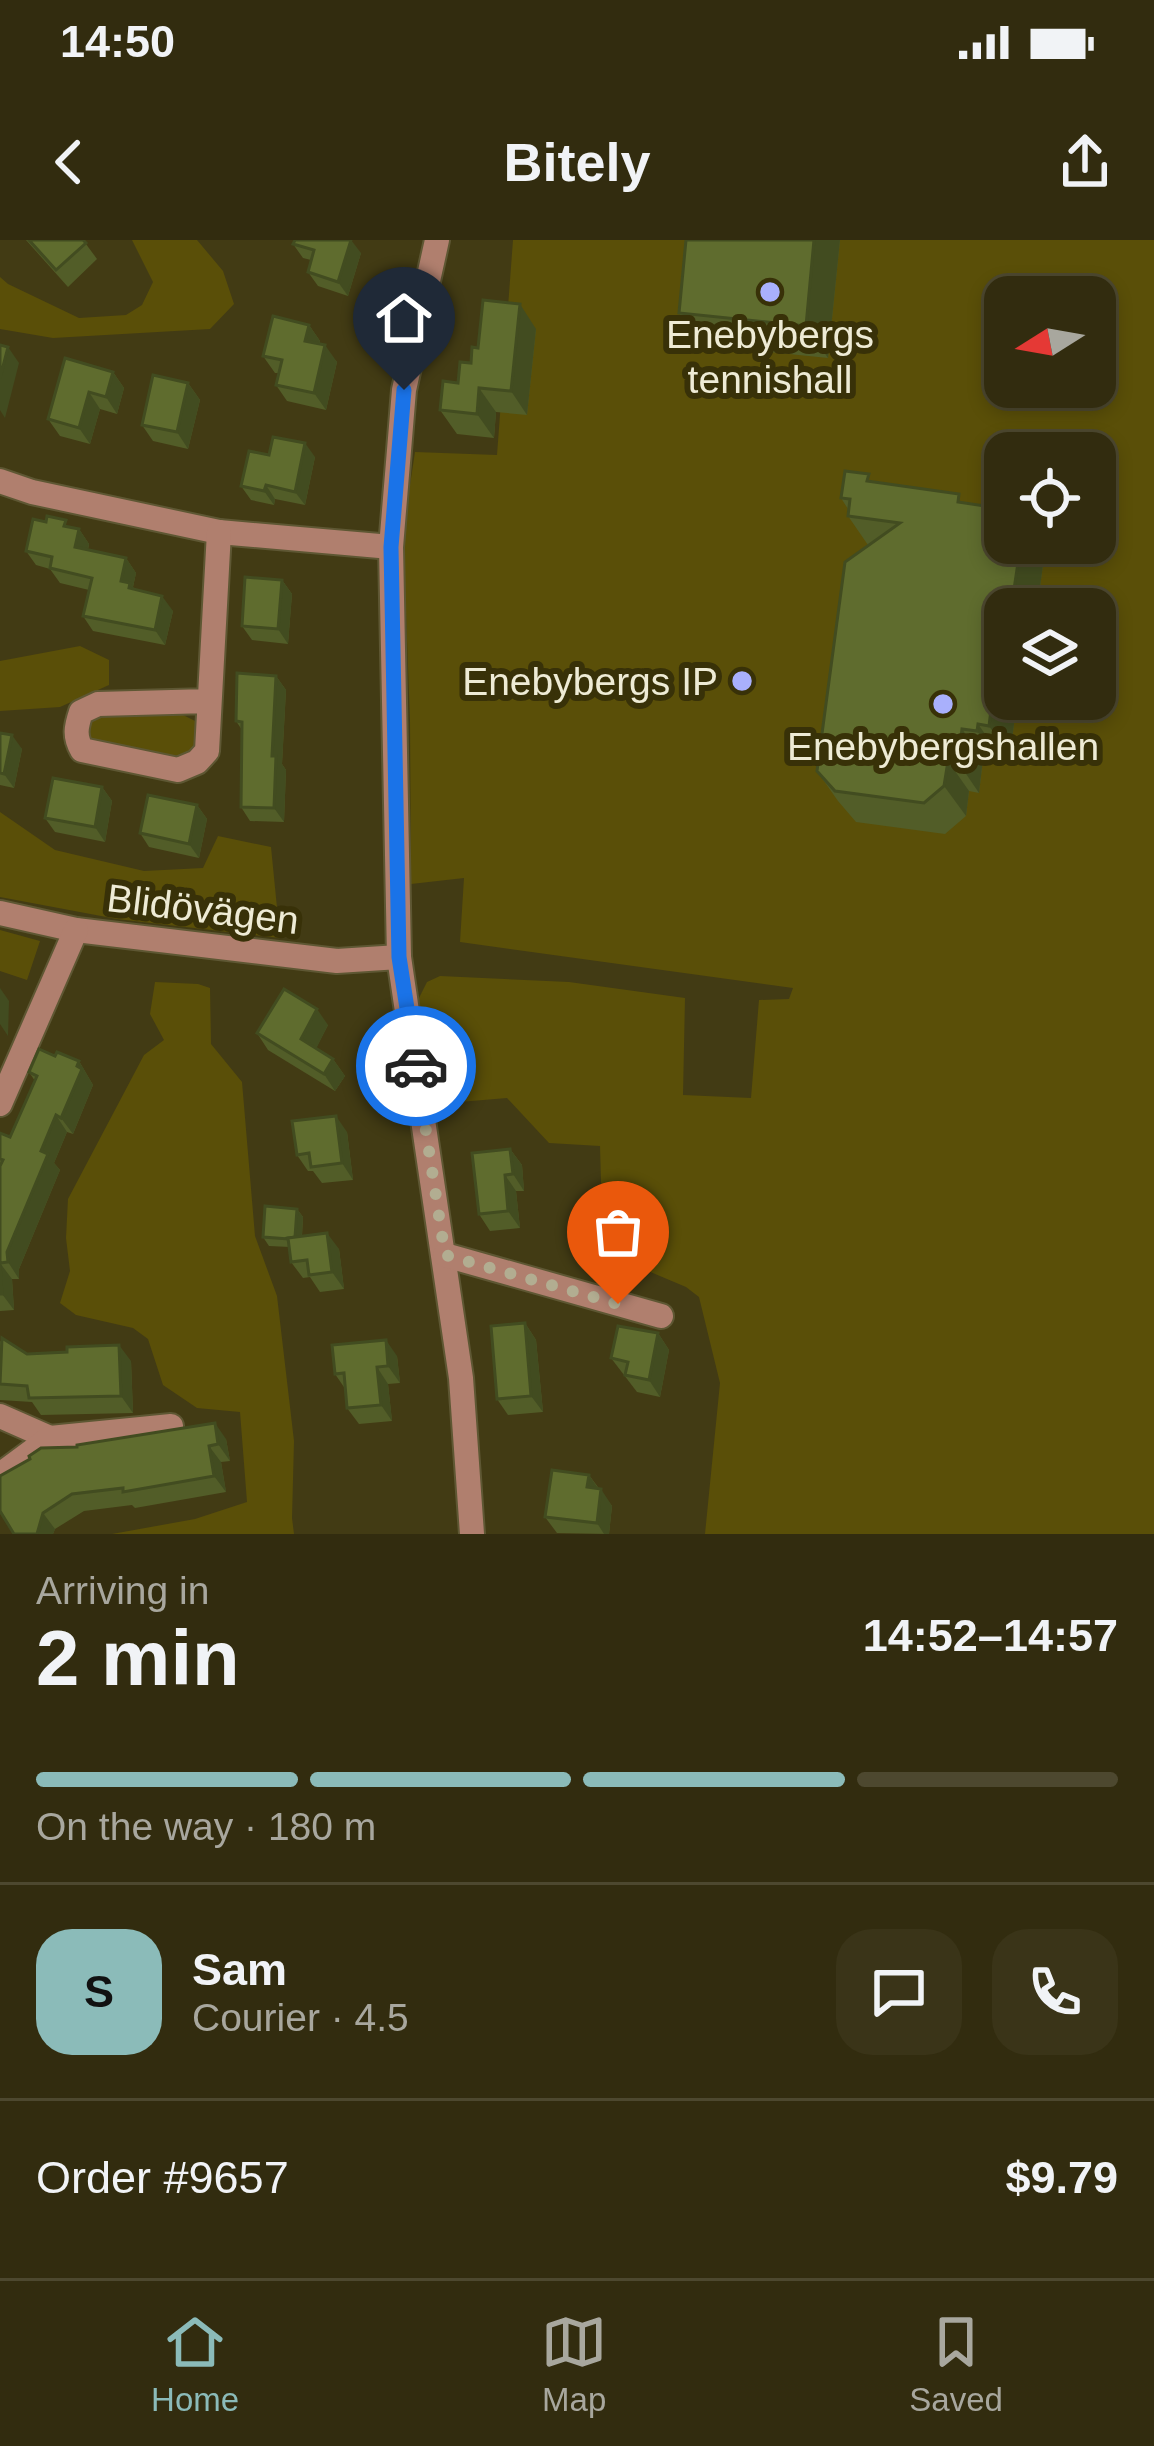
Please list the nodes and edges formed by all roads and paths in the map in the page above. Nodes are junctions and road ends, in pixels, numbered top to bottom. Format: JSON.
{"nodes":[{"id":1,"x":430,"y":242,"type":"edge"},
{"id":2,"x":0,"y":481,"type":"edge"},
{"id":3,"x":220,"y":532,"type":"junction"},
{"id":4,"x":391,"y":547,"type":"junction"},
{"id":5,"x":209,"y":701,"type":"junction"},
{"id":6,"x":0,"y":913,"type":"edge"},
{"id":7,"x":76,"y":930,"type":"junction"},
{"id":8,"x":399,"y":957,"type":"junction"},
{"id":9,"x":2,"y":1093,"type":"edge"},
{"id":10,"x":445,"y":1255,"type":"junction"},
{"id":11,"x":661,"y":1316,"type":"dead end"},
{"id":12,"x":0,"y":1416,"type":"edge"},
{"id":13,"x":170,"y":1426,"type":"edge"},
{"id":14,"x":50,"y":1438,"type":"junction"},
{"id":15,"x":0,"y":1475,"type":"edge"},
{"id":16,"x":472,"y":1534,"type":"edge"}],
"edges":[{"from":1,"to":4,"type":"street"},
{"from":2,"to":3,"type":"street"},
{"from":3,"to":4,"type":"street"},
{"from":3,"to":5,"type":"street"},
{"from":4,"to":8,"type":"street"},
{"from":5,"to":5,"type":"street"},
{"from":6,"to":7,"type":"street","name":"Blidövägen"},
{"from":7,"to":8,"type":"street","name":"Blidövägen"},
{"from":7,"to":9,"type":"street"},
{"from":8,"to":10,"type":"street"},
{"from":10,"to":11,"type":"street"},
{"from":10,"to":16,"type":"street"},
{"from":12,"to":14,"type":"street"},
{"from":13,"to":14,"type":"street"},
{"from":14,"to":15,"type":"street"}]}
